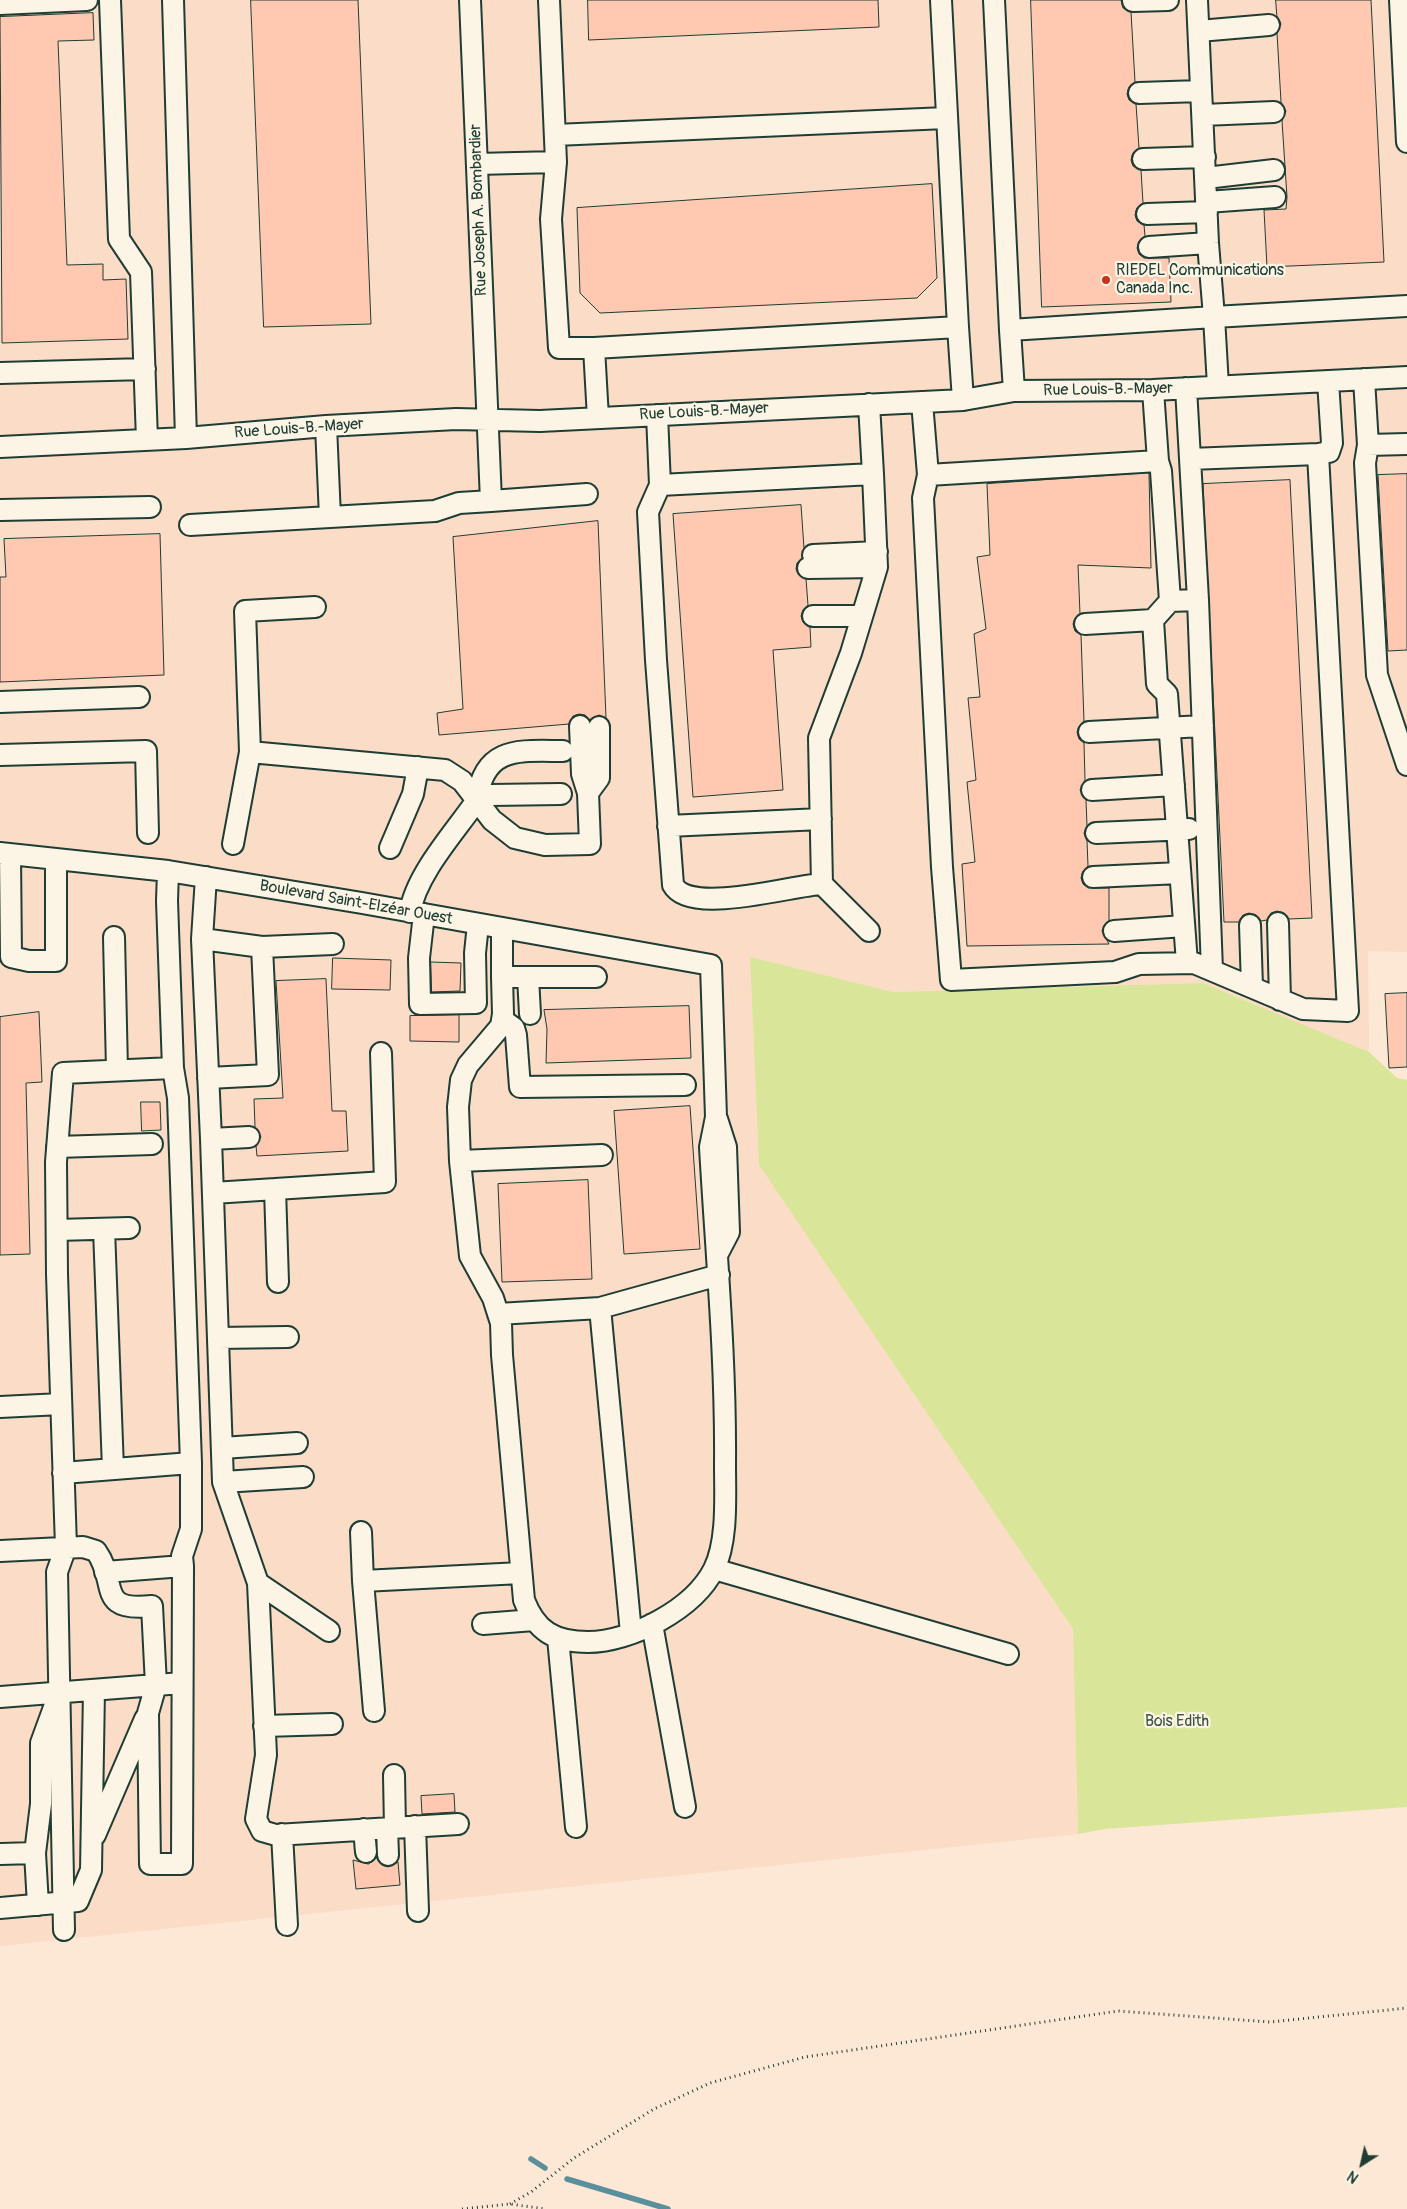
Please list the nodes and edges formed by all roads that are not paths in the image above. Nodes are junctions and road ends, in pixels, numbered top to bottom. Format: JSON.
{"nodes":[{"id":1,"x":86,"y":0,"type":"edge"},
{"id":2,"x":110,"y":0,"type":"edge"},
{"id":3,"x":173,"y":0,"type":"edge"},
{"id":4,"x":470,"y":0,"type":"edge"},
{"id":5,"x":549,"y":0,"type":"edge"},
{"id":6,"x":940,"y":0,"type":"edge"},
{"id":7,"x":994,"y":0,"type":"edge"},
{"id":8,"x":1168,"y":0,"type":"edge"},
{"id":9,"x":1197,"y":0,"type":"edge"},
{"id":10,"x":1400,"y":0,"type":"edge"},
{"id":11,"x":1133,"y":2,"type":"dead end"},
{"id":12,"x":0,"y":4,"type":"edge"},
{"id":13,"x":1269,"y":25,"type":"dead end"},
{"id":14,"x":1199,"y":31,"type":"junction"},
{"id":15,"x":1201,"y":91,"type":"junction"},
{"id":16,"x":1139,"y":93,"type":"dead end"},
{"id":17,"x":1274,"y":112,"type":"dead end"},
{"id":18,"x":1203,"y":115,"type":"junction"},
{"id":19,"x":946,"y":118,"type":"junction"},
{"id":20,"x":555,"y":135,"type":"junction"},
{"id":21,"x":1407,"y":142,"type":"edge"},
{"id":22,"x":1204,"y":157,"type":"junction"},
{"id":23,"x":1143,"y":159,"type":"dead end"},
{"id":24,"x":556,"y":162,"type":"junction"},
{"id":25,"x":477,"y":164,"type":"junction"},
{"id":26,"x":1274,"y":170,"type":"dead end"},
{"id":27,"x":1206,"y":178,"type":"junction"},
{"id":28,"x":1275,"y":197,"type":"dead end"},
{"id":29,"x":1207,"y":207,"type":"junction"},
{"id":30,"x":1147,"y":214,"type":"dead end"},
{"id":31,"x":1208,"y":243,"type":"junction"},
{"id":32,"x":1149,"y":247,"type":"dead end"},
{"id":33,"x":1407,"y":306,"type":"edge"},
{"id":34,"x":1214,"y":318,"type":"junction"},
{"id":35,"x":958,"y":327,"type":"junction"},
{"id":36,"x":1010,"y":330,"type":"junction"},
{"id":37,"x":594,"y":348,"type":"junction"},
{"id":38,"x":145,"y":369,"type":"junction"},
{"id":39,"x":0,"y":373,"type":"edge"},
{"id":40,"x":1407,"y":377,"type":"edge"},
{"id":41,"x":1364,"y":379,"type":"junction"},
{"id":42,"x":1328,"y":381,"type":"junction"},
{"id":43,"x":1218,"y":386,"type":"junction"},
{"id":44,"x":1186,"y":388,"type":"junction"},
{"id":45,"x":1153,"y":390,"type":"junction"},
{"id":46,"x":1014,"y":391,"type":"junction"},
{"id":47,"x":963,"y":400,"type":"junction"},
{"id":48,"x":922,"y":402,"type":"junction"},
{"id":49,"x":869,"y":404,"type":"junction"},
{"id":50,"x":658,"y":414,"type":"junction"},
{"id":51,"x":598,"y":418,"type":"junction"},
{"id":52,"x":486,"y":420,"type":"junction"},
{"id":53,"x":326,"y":426,"type":"junction"},
{"id":54,"x":186,"y":438,"type":"junction"},
{"id":55,"x":147,"y":440,"type":"junction"},
{"id":56,"x":1407,"y":444,"type":"edge"},
{"id":57,"x":1368,"y":445,"type":"junction"},
{"id":58,"x":0,"y":447,"type":"edge"},
{"id":59,"x":1318,"y":454,"type":"junction"},
{"id":60,"x":1190,"y":459,"type":"junction"},
{"id":61,"x":1158,"y":461,"type":"junction"},
{"id":62,"x":873,"y":474,"type":"junction"},
{"id":63,"x":928,"y":475,"type":"junction"},
{"id":64,"x":660,"y":485,"type":"junction"},
{"id":65,"x":588,"y":494,"type":"dead end"},
{"id":66,"x":490,"y":501,"type":"junction"},
{"id":67,"x":150,"y":507,"type":"dead end"},
{"id":68,"x":0,"y":510,"type":"edge"},
{"id":69,"x":330,"y":517,"type":"junction"},
{"id":70,"x":190,"y":525,"type":"dead end"},
{"id":71,"x":877,"y":559,"type":"junction"},
{"id":72,"x":810,"y":562,"type":"dead end"},
{"id":73,"x":1198,"y":600,"type":"junction"},
{"id":74,"x":1170,"y":601,"type":"junction"},
{"id":75,"x":315,"y":607,"type":"dead end"},
{"id":76,"x":813,"y":616,"type":"dead end"},
{"id":77,"x":862,"y":616,"type":"junction"},
{"id":78,"x":1153,"y":620,"type":"junction"},
{"id":79,"x":1085,"y":624,"type":"dead end"},
{"id":80,"x":139,"y":697,"type":"dead end"},
{"id":81,"x":0,"y":702,"type":"edge"},
{"id":82,"x":590,"y":726,"type":"dead end"},
{"id":83,"x":1203,"y":726,"type":"junction"},
{"id":84,"x":1170,"y":728,"type":"junction"},
{"id":85,"x":1090,"y":732,"type":"dead end"},
{"id":86,"x":1402,"y":735,"type":"edge"},
{"id":87,"x":564,"y":751,"type":"dead end"},
{"id":88,"x":250,"y":752,"type":"junction"},
{"id":89,"x":0,"y":755,"type":"edge"},
{"id":90,"x":1407,"y":765,"type":"edge"},
{"id":91,"x":418,"y":767,"type":"junction"},
{"id":92,"x":1174,"y":785,"type":"junction"},
{"id":93,"x":1092,"y":790,"type":"dead end"},
{"id":94,"x":561,"y":794,"type":"dead end"},
{"id":95,"x":477,"y":800,"type":"junction"},
{"id":96,"x":821,"y":819,"type":"junction"},
{"id":97,"x":668,"y":826,"type":"junction"},
{"id":98,"x":1206,"y":829,"type":"junction"},
{"id":99,"x":1178,"y":830,"type":"junction"},
{"id":100,"x":148,"y":833,"type":"dead end"},
{"id":101,"x":1096,"y":833,"type":"dead end"},
{"id":102,"x":232,"y":844,"type":"dead end"},
{"id":103,"x":390,"y":848,"type":"dead end"},
{"id":104,"x":5,"y":854,"type":"edge"},
{"id":105,"x":56,"y":859,"type":"junction"},
{"id":106,"x":168,"y":871,"type":"junction"},
{"id":107,"x":1180,"y":873,"type":"junction"},
{"id":108,"x":206,"y":877,"type":"junction"},
{"id":109,"x":1093,"y":877,"type":"dead end"},
{"id":110,"x":822,"y":884,"type":"junction"},
{"id":111,"x":417,"y":913,"type":"junction"},
{"id":112,"x":1278,"y":923,"type":"dead end"},
{"id":113,"x":478,"y":924,"type":"junction"},
{"id":114,"x":1250,"y":924,"type":"dead end"},
{"id":115,"x":1184,"y":926,"type":"junction"},
{"id":116,"x":502,"y":928,"type":"junction"},
{"id":117,"x":1114,"y":931,"type":"dead end"},
{"id":118,"x":868,"y":932,"type":"dead end"},
{"id":119,"x":114,"y":937,"type":"dead end"},
{"id":120,"x":202,"y":939,"type":"junction"},
{"id":121,"x":333,"y":944,"type":"dead end"},
{"id":122,"x":262,"y":947,"type":"junction"},
{"id":123,"x":1187,"y":963,"type":"junction"},
{"id":124,"x":1212,"y":970,"type":"junction"},
{"id":125,"x":502,"y":977,"type":"junction"},
{"id":126,"x":528,"y":977,"type":"junction"},
{"id":127,"x":596,"y":977,"type":"dead end"},
{"id":128,"x":1252,"y":987,"type":"junction"},
{"id":129,"x":1280,"y":1000,"type":"junction"},
{"id":130,"x":530,"y":1014,"type":"dead end"},
{"id":131,"x":503,"y":1020,"type":"junction"},
{"id":132,"x":381,"y":1053,"type":"dead end"},
{"id":133,"x":173,"y":1068,"type":"junction"},
{"id":134,"x":117,"y":1070,"type":"junction"},
{"id":135,"x":208,"y":1078,"type":"junction"},
{"id":136,"x":684,"y":1085,"type":"dead end"},
{"id":137,"x":249,"y":1137,"type":"dead end"},
{"id":138,"x":211,"y":1139,"type":"junction"},
{"id":139,"x":152,"y":1144,"type":"dead end"},
{"id":140,"x":57,"y":1147,"type":"junction"},
{"id":141,"x":602,"y":1155,"type":"dead end"},
{"id":142,"x":460,"y":1161,"type":"junction"},
{"id":143,"x":274,"y":1189,"type":"junction"},
{"id":144,"x":213,"y":1192,"type":"junction"},
{"id":145,"x":130,"y":1228,"type":"dead end"},
{"id":146,"x":104,"y":1229,"type":"junction"},
{"id":147,"x":56,"y":1230,"type":"junction"},
{"id":148,"x":719,"y":1275,"type":"junction"},
{"id":149,"x":278,"y":1282,"type":"dead end"},
{"id":150,"x":600,"y":1308,"type":"junction"},
{"id":151,"x":498,"y":1314,"type":"junction"},
{"id":152,"x":288,"y":1337,"type":"dead end"},
{"id":153,"x":218,"y":1338,"type":"junction"},
{"id":154,"x":61,"y":1404,"type":"junction"},
{"id":155,"x":0,"y":1407,"type":"edge"},
{"id":156,"x":297,"y":1443,"type":"dead end"},
{"id":157,"x":222,"y":1448,"type":"junction"},
{"id":158,"x":191,"y":1463,"type":"junction"},
{"id":159,"x":113,"y":1469,"type":"junction"},
{"id":160,"x":63,"y":1473,"type":"junction"},
{"id":161,"x":303,"y":1477,"type":"dead end"},
{"id":162,"x":223,"y":1482,"type":"junction"},
{"id":163,"x":361,"y":1532,"type":"dead end"},
{"id":164,"x":66,"y":1547,"type":"junction"},
{"id":165,"x":0,"y":1551,"type":"edge"},
{"id":166,"x":183,"y":1566,"type":"junction"},
{"id":167,"x":714,"y":1569,"type":"junction"},
{"id":168,"x":105,"y":1572,"type":"junction"},
{"id":169,"x":520,"y":1574,"type":"junction"},
{"id":170,"x":363,"y":1581,"type":"junction"},
{"id":171,"x":258,"y":1583,"type":"junction"},
{"id":172,"x":182,"y":1603,"type":"junction"},
{"id":173,"x":152,"y":1606,"type":"junction"},
{"id":174,"x":534,"y":1620,"type":"junction"},
{"id":175,"x":483,"y":1624,"type":"dead end"},
{"id":176,"x":652,"y":1624,"type":"junction"},
{"id":177,"x":329,"y":1631,"type":"dead end"},
{"id":178,"x":631,"y":1633,"type":"junction"},
{"id":179,"x":558,"y":1638,"type":"junction"},
{"id":180,"x":1008,"y":1654,"type":"dead end"},
{"id":181,"x":182,"y":1683,"type":"junction"},
{"id":182,"x":156,"y":1685,"type":"junction"},
{"id":183,"x":94,"y":1690,"type":"junction"},
{"id":184,"x":60,"y":1693,"type":"junction"},
{"id":185,"x":0,"y":1697,"type":"edge"},
{"id":186,"x":374,"y":1711,"type":"dead end"},
{"id":187,"x":148,"y":1713,"type":"junction"},
{"id":188,"x":332,"y":1724,"type":"dead end"},
{"id":189,"x":264,"y":1726,"type":"junction"},
{"id":190,"x":394,"y":1775,"type":"dead end"},
{"id":191,"x":685,"y":1808,"type":"dead end"},
{"id":192,"x":458,"y":1824,"type":"dead end"},
{"id":193,"x":415,"y":1826,"type":"junction"},
{"id":194,"x":576,"y":1827,"type":"dead end"},
{"id":195,"x":391,"y":1828,"type":"junction"},
{"id":196,"x":364,"y":1829,"type":"junction"},
{"id":197,"x":282,"y":1834,"type":"junction"},
{"id":198,"x":92,"y":1844,"type":"junction"},
{"id":199,"x":366,"y":1852,"type":"dead end"},
{"id":200,"x":35,"y":1853,"type":"junction"},
{"id":201,"x":0,"y":1854,"type":"edge"},
{"id":202,"x":388,"y":1855,"type":"dead end"},
{"id":203,"x":64,"y":1903,"type":"junction"},
{"id":204,"x":38,"y":1905,"type":"junction"},
{"id":205,"x":0,"y":1908,"type":"edge"},
{"id":206,"x":418,"y":1911,"type":"dead end"},
{"id":207,"x":287,"y":1925,"type":"dead end"},
{"id":208,"x":64,"y":1930,"type":"dead end"}],
"edges":[{"from":1,"to":12,"type":"street"},
{"from":2,"to":38,"type":"street"},
{"from":3,"to":54,"type":"street"},
{"from":4,"to":25,"type":"street","name":"Rue Joseph A. Bombardier"},
{"from":5,"to":20,"type":"street"},
{"from":6,"to":19,"type":"street"},
{"from":7,"to":36,"type":"street"},
{"from":8,"to":11,"type":"street"},
{"from":9,"to":14,"type":"street"},
{"from":10,"to":21,"type":"street"},
{"from":13,"to":14,"type":"street"},
{"from":14,"to":15,"type":"street"},
{"from":15,"to":16,"type":"street"},
{"from":15,"to":18,"type":"street"},
{"from":17,"to":18,"type":"street"},
{"from":18,"to":22,"type":"street"},
{"from":19,"to":20,"type":"street"},
{"from":19,"to":35,"type":"street"},
{"from":20,"to":24,"type":"street"},
{"from":22,"to":23,"type":"street"},
{"from":22,"to":27,"type":"street"},
{"from":24,"to":25,"type":"street"},
{"from":24,"to":37,"type":"street"},
{"from":25,"to":52,"type":"street","name":"Rue Joseph A. Bombardier"},
{"from":26,"to":27,"type":"street"},
{"from":27,"to":29,"type":"street"},
{"from":28,"to":29,"type":"street"},
{"from":29,"to":30,"type":"street"},
{"from":29,"to":31,"type":"street"},
{"from":31,"to":32,"type":"street"},
{"from":31,"to":34,"type":"street"},
{"from":33,"to":34,"type":"street"},
{"from":34,"to":36,"type":"street"},
{"from":34,"to":43,"type":"street"},
{"from":35,"to":37,"type":"street"},
{"from":35,"to":47,"type":"street"},
{"from":36,"to":46,"type":"street"},
{"from":37,"to":51,"type":"street"},
{"from":38,"to":39,"type":"street"},
{"from":38,"to":55,"type":"street"},
{"from":40,"to":41,"type":"street","name":"Rue Louis-B.-Mayer"},
{"from":41,"to":42,"type":"street","name":"Rue Louis-B.-Mayer"},
{"from":41,"to":57,"type":"street"},
{"from":42,"to":43,"type":"street","name":"Rue Louis-B.-Mayer"},
{"from":42,"to":59,"type":"street"},
{"from":43,"to":44,"type":"street","name":"Rue Louis-B.-Mayer"},
{"from":44,"to":45,"type":"street","name":"Rue Louis-B.-Mayer"},
{"from":44,"to":60,"type":"street"},
{"from":45,"to":46,"type":"street","name":"Rue Louis-B.-Mayer"},
{"from":45,"to":61,"type":"street"},
{"from":46,"to":47,"type":"street","name":"Rue Louis-B.-Mayer"},
{"from":47,"to":48,"type":"street","name":"Rue Louis-B.-Mayer"},
{"from":48,"to":49,"type":"street","name":"Rue Louis-B.-Mayer"},
{"from":48,"to":63,"type":"street"},
{"from":49,"to":50,"type":"street","name":"Rue Louis-B.-Mayer"},
{"from":49,"to":62,"type":"street"},
{"from":50,"to":51,"type":"street","name":"Rue Louis-B.-Mayer"},
{"from":50,"to":64,"type":"street"},
{"from":51,"to":52,"type":"street","name":"Rue Louis-B.-Mayer"},
{"from":52,"to":53,"type":"street","name":"Rue Louis-B.-Mayer"},
{"from":52,"to":66,"type":"street","name":"Rue Joseph A. Bombardier"},
{"from":53,"to":54,"type":"street","name":"Rue Louis-B.-Mayer"},
{"from":53,"to":69,"type":"street"},
{"from":54,"to":55,"type":"street","name":"Rue Louis-B.-Mayer"},
{"from":55,"to":58,"type":"street","name":"Rue Louis-B.-Mayer"},
{"from":56,"to":57,"type":"street"},
{"from":57,"to":86,"type":"street"},
{"from":59,"to":60,"type":"street"},
{"from":59,"to":129,"type":"street"},
{"from":60,"to":73,"type":"street"},
{"from":61,"to":63,"type":"street"},
{"from":61,"to":74,"type":"street"},
{"from":62,"to":64,"type":"street"},
{"from":62,"to":71,"type":"street"},
{"from":63,"to":123,"type":"street"},
{"from":64,"to":97,"type":"street"},
{"from":65,"to":66,"type":"street"},
{"from":66,"to":69,"type":"street"},
{"from":67,"to":68,"type":"street"},
{"from":69,"to":70,"type":"street"},
{"from":71,"to":72,"type":"street"},
{"from":71,"to":77,"type":"street"},
{"from":73,"to":74,"type":"street"},
{"from":73,"to":83,"type":"street"},
{"from":74,"to":78,"type":"street"},
{"from":75,"to":88,"type":"street"},
{"from":76,"to":77,"type":"street"},
{"from":77,"to":96,"type":"street"},
{"from":78,"to":79,"type":"street"},
{"from":78,"to":84,"type":"street"},
{"from":80,"to":81,"type":"street"},
{"from":82,"to":95,"type":"street"},
{"from":83,"to":84,"type":"street"},
{"from":83,"to":98,"type":"street"},
{"from":84,"to":85,"type":"street"},
{"from":84,"to":92,"type":"street"},
{"from":86,"to":90,"type":"street"},
{"from":87,"to":95,"type":"street"},
{"from":88,"to":91,"type":"street"},
{"from":88,"to":102,"type":"street"},
{"from":89,"to":100,"type":"street"},
{"from":91,"to":95,"type":"street"},
{"from":91,"to":103,"type":"street"},
{"from":92,"to":93,"type":"street"},
{"from":92,"to":99,"type":"street"},
{"from":94,"to":95,"type":"street"},
{"from":95,"to":111,"type":"street"},
{"from":96,"to":97,"type":"street"},
{"from":96,"to":110,"type":"street"},
{"from":97,"to":110,"type":"street"},
{"from":98,"to":99,"type":"street"},
{"from":98,"to":124,"type":"street"},
{"from":99,"to":101,"type":"street"},
{"from":99,"to":107,"type":"street"},
{"from":104,"to":105,"type":"street","name":"Boulevard Saint-Elzéar Ouest"},
{"from":104,"to":105,"type":"street"},
{"from":105,"to":106,"type":"street","name":"Boulevard Saint-Elzéar Ouest"},
{"from":106,"to":108,"type":"street","name":"Boulevard Saint-Elzéar Ouest"},
{"from":106,"to":133,"type":"street"},
{"from":107,"to":109,"type":"street"},
{"from":107,"to":115,"type":"street"},
{"from":108,"to":111,"type":"street","name":"Boulevard Saint-Elzéar Ouest"},
{"from":108,"to":120,"type":"street"},
{"from":110,"to":118,"type":"street"},
{"from":111,"to":113,"type":"street","name":"Boulevard Saint-Elzéar Ouest"},
{"from":111,"to":113,"type":"street"},
{"from":112,"to":129,"type":"street"},
{"from":113,"to":116,"type":"street","name":"Boulevard Saint-Elzéar Ouest"},
{"from":114,"to":128,"type":"street"},
{"from":115,"to":117,"type":"street"},
{"from":115,"to":123,"type":"street"},
{"from":116,"to":125,"type":"street"},
{"from":116,"to":148,"type":"street","name":"Boulevard Saint-Elzéar Ouest"},
{"from":119,"to":134,"type":"street"},
{"from":120,"to":122,"type":"street"},
{"from":120,"to":135,"type":"street"},
{"from":121,"to":122,"type":"street"},
{"from":122,"to":135,"type":"street"},
{"from":123,"to":124,"type":"street"},
{"from":124,"to":128,"type":"street"},
{"from":125,"to":126,"type":"street"},
{"from":125,"to":131,"type":"street"},
{"from":126,"to":127,"type":"street"},
{"from":126,"to":130,"type":"street"},
{"from":128,"to":129,"type":"street"},
{"from":131,"to":136,"type":"street"},
{"from":131,"to":142,"type":"street"},
{"from":132,"to":143,"type":"street"},
{"from":133,"to":134,"type":"street"},
{"from":133,"to":158,"type":"street"},
{"from":134,"to":140,"type":"street"},
{"from":135,"to":138,"type":"street"},
{"from":137,"to":138,"type":"street"},
{"from":138,"to":144,"type":"street"},
{"from":139,"to":140,"type":"street"},
{"from":140,"to":147,"type":"street"},
{"from":141,"to":142,"type":"street"},
{"from":142,"to":151,"type":"street"},
{"from":143,"to":144,"type":"street"},
{"from":143,"to":149,"type":"street"},
{"from":144,"to":153,"type":"street"},
{"from":145,"to":146,"type":"street"},
{"from":146,"to":147,"type":"street"},
{"from":146,"to":159,"type":"street"},
{"from":147,"to":154,"type":"street"},
{"from":148,"to":150,"type":"street"},
{"from":148,"to":167,"type":"street"},
{"from":150,"to":151,"type":"street"},
{"from":150,"to":178,"type":"street"},
{"from":151,"to":169,"type":"street"},
{"from":152,"to":153,"type":"street"},
{"from":153,"to":157,"type":"street"},
{"from":154,"to":155,"type":"street"},
{"from":154,"to":160,"type":"street"},
{"from":156,"to":157,"type":"street"},
{"from":157,"to":162,"type":"street"},
{"from":158,"to":159,"type":"street"},
{"from":158,"to":166,"type":"street"},
{"from":159,"to":160,"type":"street"},
{"from":160,"to":164,"type":"street"},
{"from":161,"to":162,"type":"street"},
{"from":162,"to":171,"type":"street"},
{"from":163,"to":170,"type":"street"},
{"from":164,"to":165,"type":"street"},
{"from":164,"to":168,"type":"street"},
{"from":164,"to":184,"type":"street"},
{"from":166,"to":168,"type":"street"},
{"from":166,"to":172,"type":"street"},
{"from":167,"to":176,"type":"street"},
{"from":167,"to":180,"type":"street"},
{"from":168,"to":173,"type":"street"},
{"from":169,"to":170,"type":"street"},
{"from":169,"to":174,"type":"street"},
{"from":170,"to":186,"type":"street"},
{"from":171,"to":177,"type":"street"},
{"from":171,"to":189,"type":"street"},
{"from":172,"to":173,"type":"street"},
{"from":172,"to":181,"type":"street"},
{"from":173,"to":182,"type":"street"},
{"from":174,"to":175,"type":"street"},
{"from":174,"to":179,"type":"street"},
{"from":176,"to":178,"type":"street"},
{"from":176,"to":191,"type":"street"},
{"from":178,"to":179,"type":"street"},
{"from":179,"to":194,"type":"street"},
{"from":181,"to":182,"type":"street"},
{"from":181,"to":187,"type":"street"},
{"from":182,"to":183,"type":"street"},
{"from":182,"to":187,"type":"street"},
{"from":183,"to":184,"type":"street"},
{"from":183,"to":198,"type":"street"},
{"from":184,"to":185,"type":"street"},
{"from":184,"to":200,"type":"street"},
{"from":184,"to":203,"type":"street"},
{"from":187,"to":198,"type":"street"},
{"from":188,"to":189,"type":"street"},
{"from":189,"to":197,"type":"street"},
{"from":190,"to":195,"type":"street"},
{"from":192,"to":193,"type":"street"},
{"from":193,"to":195,"type":"street"},
{"from":193,"to":206,"type":"street"},
{"from":195,"to":196,"type":"street"},
{"from":195,"to":202,"type":"street"},
{"from":196,"to":197,"type":"street"},
{"from":196,"to":199,"type":"street"},
{"from":197,"to":207,"type":"street"},
{"from":198,"to":203,"type":"street"},
{"from":200,"to":201,"type":"street"},
{"from":200,"to":204,"type":"street"},
{"from":203,"to":204,"type":"street"},
{"from":203,"to":208,"type":"street"},
{"from":204,"to":205,"type":"street"}]}
